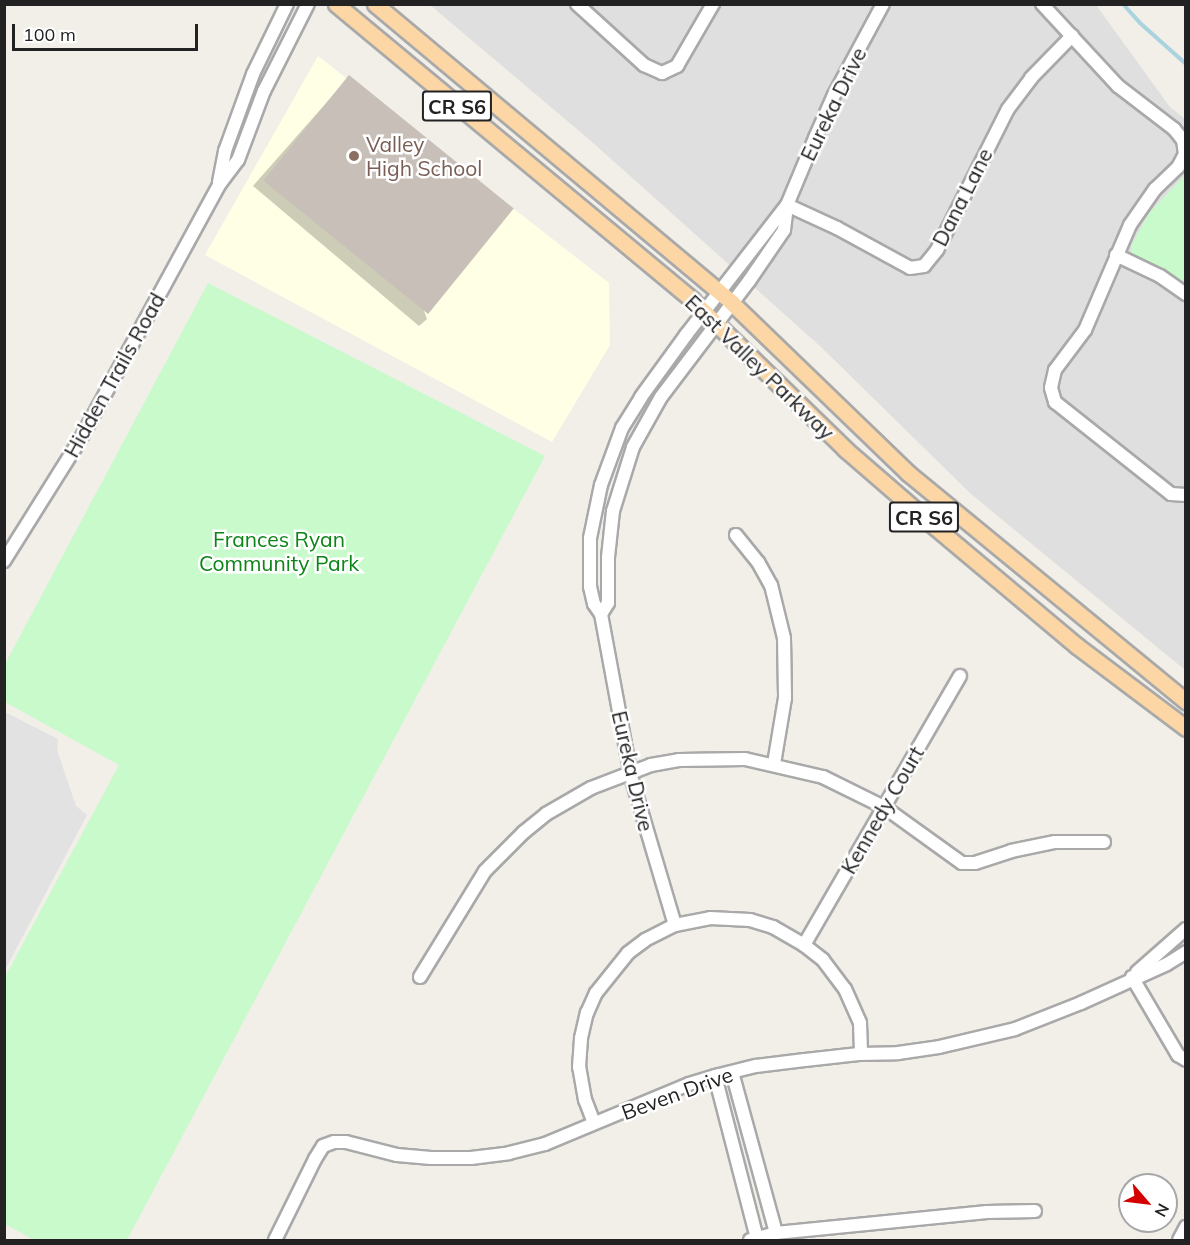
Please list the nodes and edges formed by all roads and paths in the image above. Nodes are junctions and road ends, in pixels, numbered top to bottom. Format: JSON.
{"nodes":[{"id":1,"x":286,"y":4,"type":"edge"},
{"id":2,"x":308,"y":4,"type":"edge"},
{"id":3,"x":336,"y":4,"type":"edge"},
{"id":4,"x":375,"y":4,"type":"edge"},
{"id":5,"x":576,"y":4,"type":"edge"},
{"id":6,"x":713,"y":4,"type":"edge"},
{"id":7,"x":884,"y":4,"type":"edge"},
{"id":8,"x":1042,"y":4,"type":"edge"},
{"id":9,"x":1072,"y":36,"type":"junction"},
{"id":10,"x":219,"y":185,"type":"junction"},
{"id":11,"x":787,"y":205,"type":"junction"},
{"id":12,"x":1116,"y":255,"type":"junction"},
{"id":13,"x":719,"y":293,"type":"junction"},
{"id":14,"x":1185,"y":294,"type":"edge"},
{"id":15,"x":732,"y":303,"type":"junction"},
{"id":16,"x":704,"y":312,"type":"junction"},
{"id":17,"x":716,"y":322,"type":"junction"},
{"id":18,"x":1185,"y":495,"type":"edge"},
{"id":19,"x":736,"y":535,"type":"dead end"},
{"id":20,"x":4,"y":561,"type":"edge"},
{"id":21,"x":601,"y":614,"type":"junction"},
{"id":22,"x":960,"y":676,"type":"dead end"},
{"id":23,"x":1185,"y":701,"type":"edge"},
{"id":24,"x":1185,"y":728,"type":"edge"},
{"id":25,"x":774,"y":764,"type":"junction"},
{"id":26,"x":630,"y":771,"type":"junction"},
{"id":27,"x":884,"y":807,"type":"junction"},
{"id":28,"x":1104,"y":842,"type":"dead end"},
{"id":29,"x":675,"y":925,"type":"junction"},
{"id":30,"x":1185,"y":928,"type":"edge"},
{"id":31,"x":804,"y":945,"type":"junction"},
{"id":32,"x":1185,"y":952,"type":"edge"},
{"id":33,"x":420,"y":976,"type":"dead end"},
{"id":34,"x":1132,"y":977,"type":"junction"},
{"id":35,"x":861,"y":1054,"type":"junction"},
{"id":36,"x":1185,"y":1060,"type":"edge"},
{"id":37,"x":732,"y":1072,"type":"junction"},
{"id":38,"x":715,"y":1076,"type":"junction"},
{"id":39,"x":594,"y":1123,"type":"junction"},
{"id":40,"x":1035,"y":1211,"type":"dead end"},
{"id":41,"x":1185,"y":1227,"type":"edge"},
{"id":42,"x":776,"y":1233,"type":"junction"},
{"id":43,"x":754,"y":1239,"type":"edge"},
{"id":44,"x":275,"y":1240,"type":"edge"},
{"id":45,"x":1179,"y":1240,"type":"edge"}],
"edges":[{"from":1,"to":10,"type":"street","name":"Hidden Trails Road"},
{"from":2,"to":10,"type":"street","name":"Hidden Trails Road"},
{"from":3,"to":16,"type":"main road","name":"East Valley Parkway","number":"CR S6"},
{"from":4,"to":13,"type":"main road","name":"East Valley Parkway","number":"CR S6"},
{"from":5,"to":6,"type":"street"},
{"from":7,"to":11,"type":"street","name":"Eureka Drive"},
{"from":8,"to":9,"type":"street"},
{"from":9,"to":11,"type":"street","name":"Dana Lane"},
{"from":9,"to":12,"type":"street"},
{"from":10,"to":20,"type":"street","name":"Hidden Trails Road"},
{"from":11,"to":13,"type":"street","name":"Eureka Drive"},
{"from":11,"to":15,"type":"street","name":"Eureka Drive"},
{"from":12,"to":14,"type":"street"},
{"from":12,"to":18,"type":"street"},
{"from":13,"to":15,"type":"main road","name":"East Valley Parkway","number":"CR S6"},
{"from":13,"to":16,"type":"street","name":"Eureka Drive"},
{"from":15,"to":17,"type":"street","name":"Eureka Drive"},
{"from":15,"to":23,"type":"main road","name":"East Valley Parkway","number":"CR S6"},
{"from":16,"to":17,"type":"main road","name":"East Valley Parkway","number":"CR S6"},
{"from":16,"to":21,"type":"street","name":"Eureka Drive"},
{"from":17,"to":21,"type":"street","name":"Eureka Drive"},
{"from":17,"to":24,"type":"main road","name":"East Valley Parkway","number":"CR S6"},
{"from":19,"to":25,"type":"street"},
{"from":21,"to":26,"type":"street","name":"Eureka Drive"},
{"from":22,"to":27,"type":"street","name":"Kennedy Court"},
{"from":25,"to":26,"type":"street"},
{"from":25,"to":27,"type":"street"},
{"from":26,"to":29,"type":"street","name":"Eureka Drive"},
{"from":26,"to":33,"type":"street"},
{"from":27,"to":28,"type":"street"},
{"from":27,"to":31,"type":"street","name":"Kennedy Court"},
{"from":29,"to":31,"type":"street"},
{"from":29,"to":39,"type":"street"},
{"from":30,"to":34,"type":"street","name":"Beven Drive"},
{"from":31,"to":35,"type":"street"},
{"from":32,"to":34,"type":"street","name":"Beven Drive"},
{"from":34,"to":35,"type":"street","name":"Beven Drive"},
{"from":34,"to":36,"type":"street"},
{"from":35,"to":37,"type":"street","name":"Beven Drive"},
{"from":37,"to":38,"type":"street","name":"Beven Drive"},
{"from":37,"to":42,"type":"street"},
{"from":38,"to":39,"type":"street","name":"Beven Drive"},
{"from":38,"to":43,"type":"street"},
{"from":39,"to":44,"type":"street","name":"Beven Drive"},
{"from":40,"to":42,"type":"street"},
{"from":41,"to":45,"type":"street"},
{"from":42,"to":43,"type":"street"}]}
